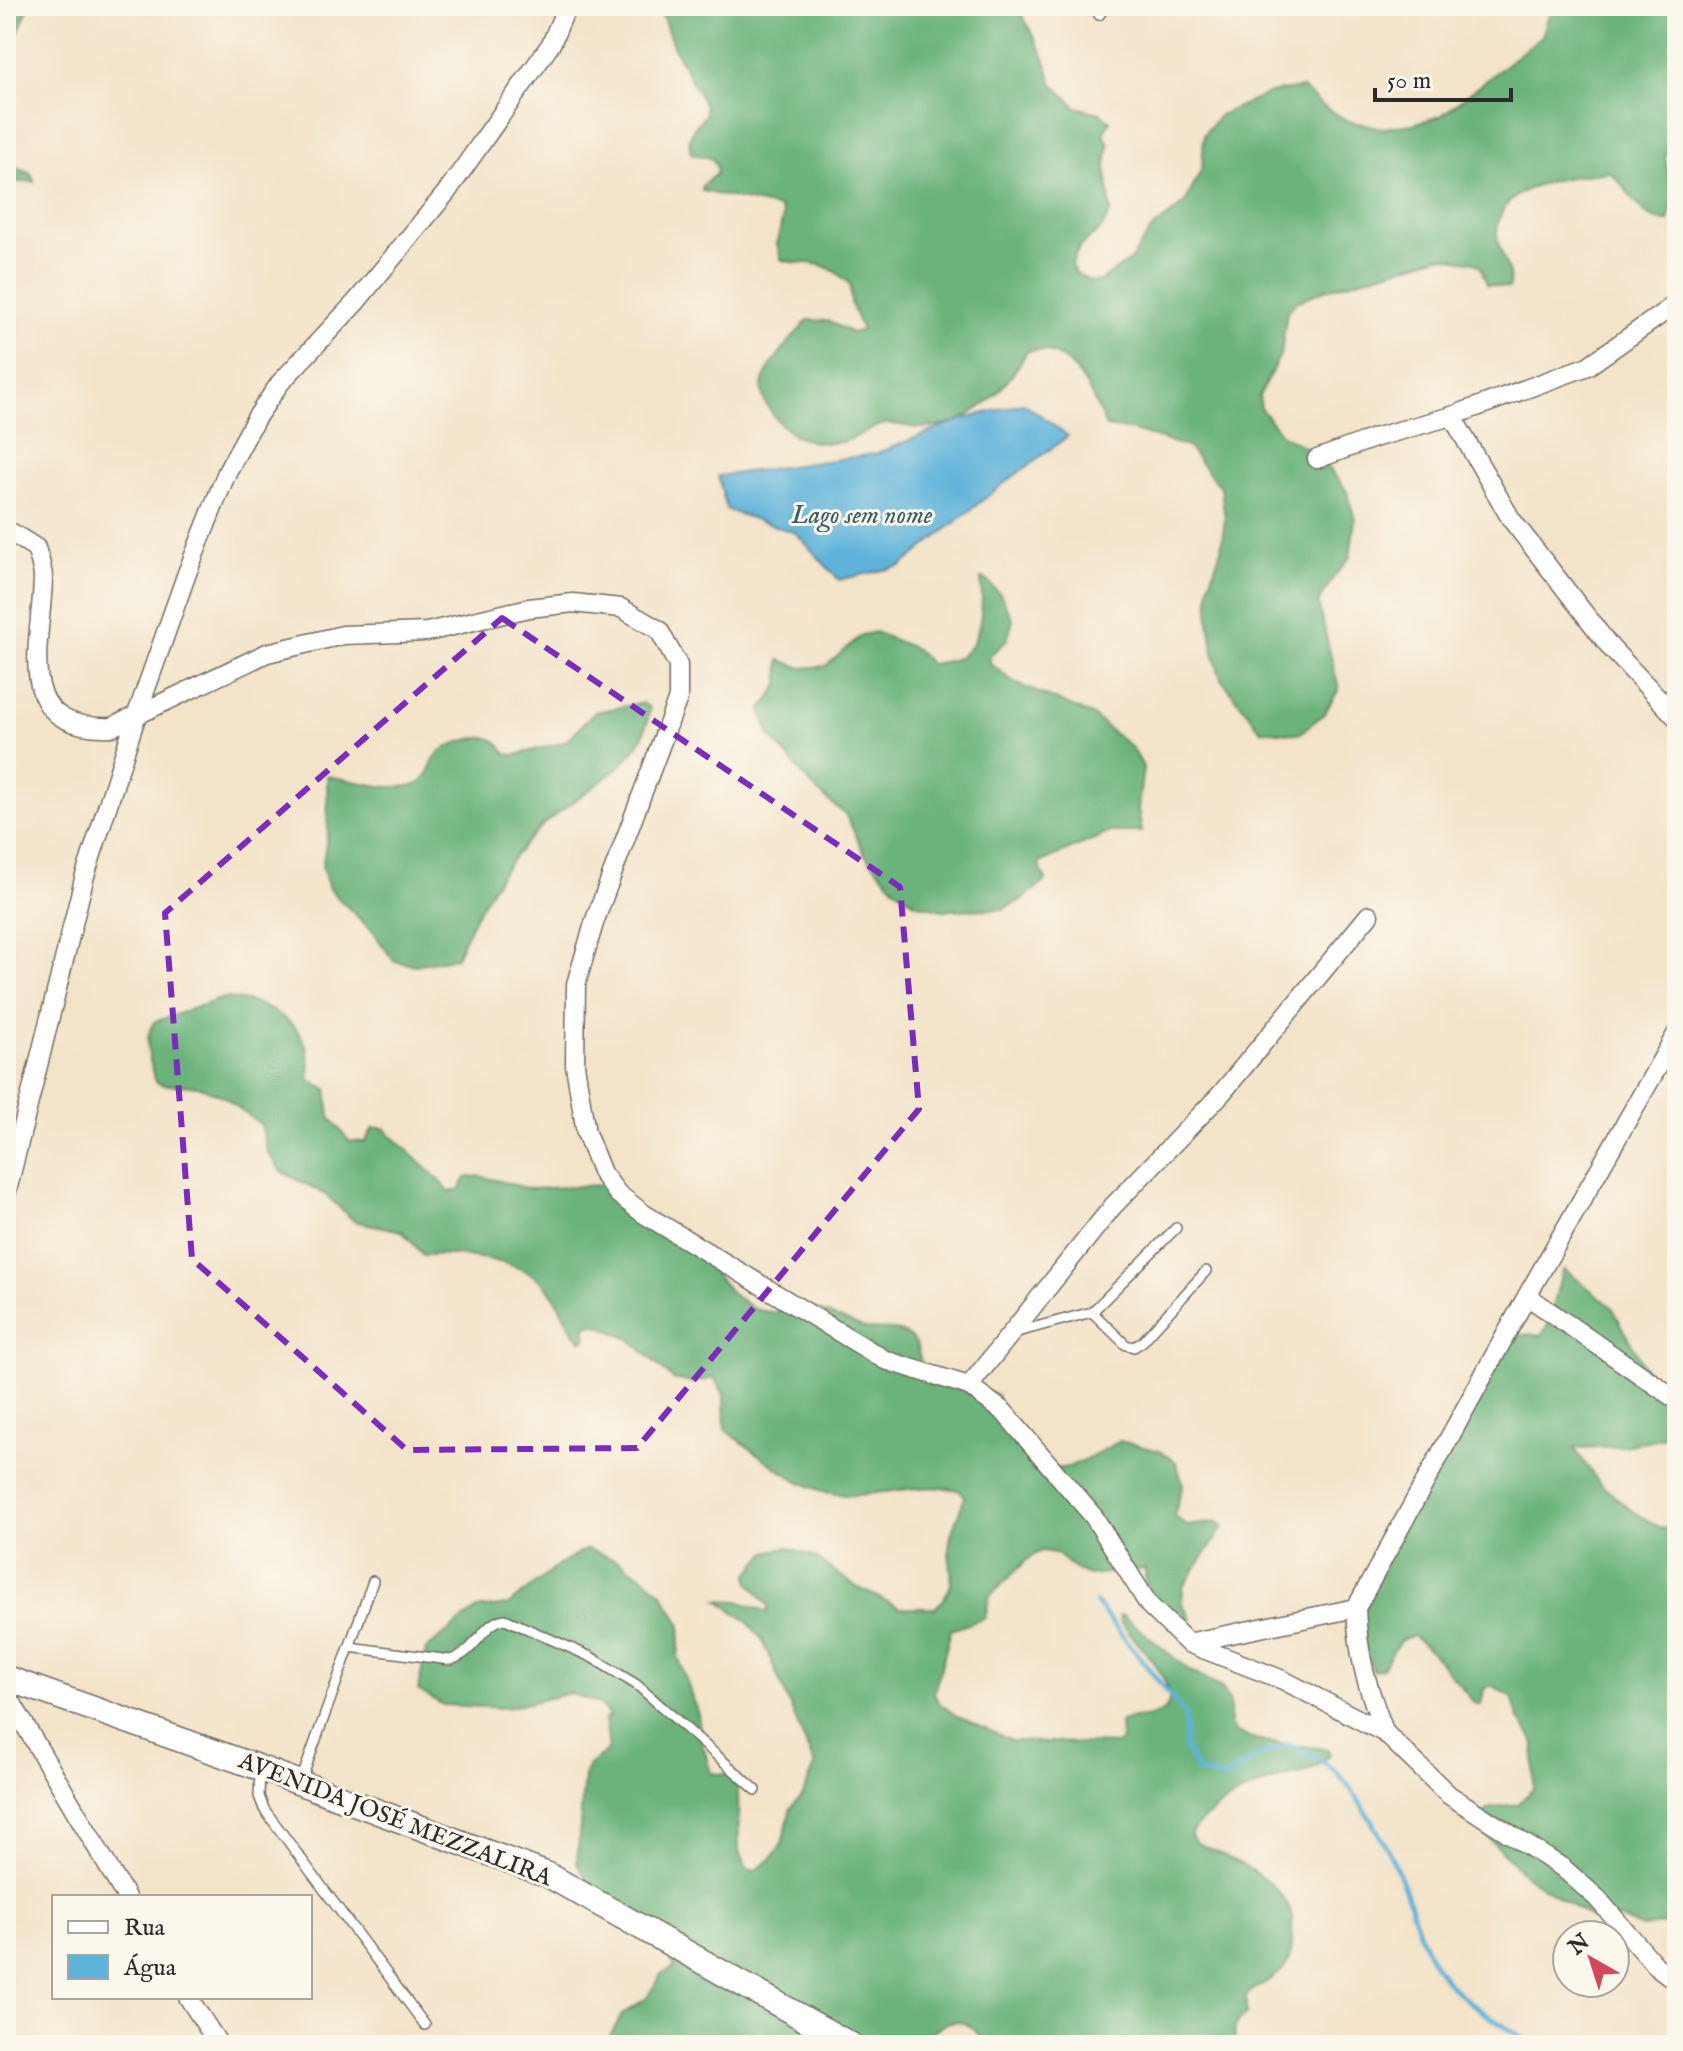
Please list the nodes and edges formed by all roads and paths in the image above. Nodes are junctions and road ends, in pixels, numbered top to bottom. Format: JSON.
{"nodes":[{"id":1,"x":567,"y":6,"type":"edge"},
{"id":2,"x":1234,"y":6,"type":"edge"},
{"id":3,"x":1249,"y":6,"type":"edge"},
{"id":4,"x":1677,"y":303,"type":"edge"},
{"id":5,"x":1452,"y":416,"type":"junction"},
{"id":6,"x":1317,"y":459,"type":"dead end"},
{"id":7,"x":6,"y":534,"type":"edge"},
{"id":8,"x":137,"y":714,"type":"junction"},
{"id":9,"x":1677,"y":718,"type":"edge"},
{"id":10,"x":1369,"y":915,"type":"dead end"},
{"id":11,"x":1677,"y":1033,"type":"edge"},
{"id":12,"x":6,"y":1195,"type":"edge"},
{"id":13,"x":1176,"y":1228,"type":"dead end"},
{"id":14,"x":1206,"y":1271,"type":"dead end"},
{"id":15,"x":1527,"y":1296,"type":"junction"},
{"id":16,"x":1092,"y":1312,"type":"junction"},
{"id":17,"x":1010,"y":1333,"type":"junction"},
{"id":18,"x":969,"y":1386,"type":"junction"},
{"id":19,"x":1677,"y":1400,"type":"edge"},
{"id":20,"x":373,"y":1581,"type":"dead end"},
{"id":21,"x":1356,"y":1608,"type":"junction"},
{"id":22,"x":1188,"y":1643,"type":"junction"},
{"id":23,"x":349,"y":1647,"type":"junction"},
{"id":24,"x":6,"y":1678,"type":"edge"},
{"id":25,"x":6,"y":1693,"type":"edge"},
{"id":26,"x":1385,"y":1733,"type":"junction"},
{"id":27,"x":260,"y":1768,"type":"junction"},
{"id":28,"x":300,"y":1784,"type":"junction"},
{"id":29,"x":756,"y":1790,"type":"dead end"},
{"id":30,"x":125,"y":1895,"type":"edge"},
{"id":31,"x":1677,"y":1982,"type":"edge"},
{"id":32,"x":189,"y":1999,"type":"edge"},
{"id":33,"x":425,"y":2025,"type":"dead end"},
{"id":34,"x":219,"y":2045,"type":"edge"},
{"id":35,"x":851,"y":2045,"type":"edge"}],
"edges":[{"from":1,"to":8,"type":"street"},
{"from":2,"to":3,"type":"street"},
{"from":4,"to":5,"type":"street"},
{"from":5,"to":6,"type":"street"},
{"from":5,"to":9,"type":"street"},
{"from":7,"to":8,"type":"street"},
{"from":8,"to":12,"type":"street"},
{"from":8,"to":18,"type":"street"},
{"from":10,"to":17,"type":"street"},
{"from":11,"to":15,"type":"street"},
{"from":13,"to":16,"type":"lane"},
{"from":14,"to":16,"type":"lane"},
{"from":15,"to":19,"type":"street"},
{"from":15,"to":21,"type":"street"},
{"from":16,"to":17,"type":"lane"},
{"from":17,"to":18,"type":"street"},
{"from":18,"to":22,"type":"street"},
{"from":20,"to":23,"type":"lane"},
{"from":21,"to":22,"type":"street"},
{"from":21,"to":26,"type":"street"},
{"from":22,"to":26,"type":"street"},
{"from":23,"to":28,"type":"lane"},
{"from":23,"to":29,"type":"lane"},
{"from":24,"to":27,"type":"main road","name":"AVENIDA JOSÉ MEZZALIRA"},
{"from":25,"to":30,"type":"street"},
{"from":26,"to":31,"type":"street"},
{"from":27,"to":28,"type":"main road","name":"AVENIDA JOSÉ MEZZALIRA"},
{"from":27,"to":33,"type":"lane"},
{"from":28,"to":35,"type":"main road","name":"AVENIDA JOSÉ MEZZALIRA"},
{"from":32,"to":34,"type":"street"}]}
